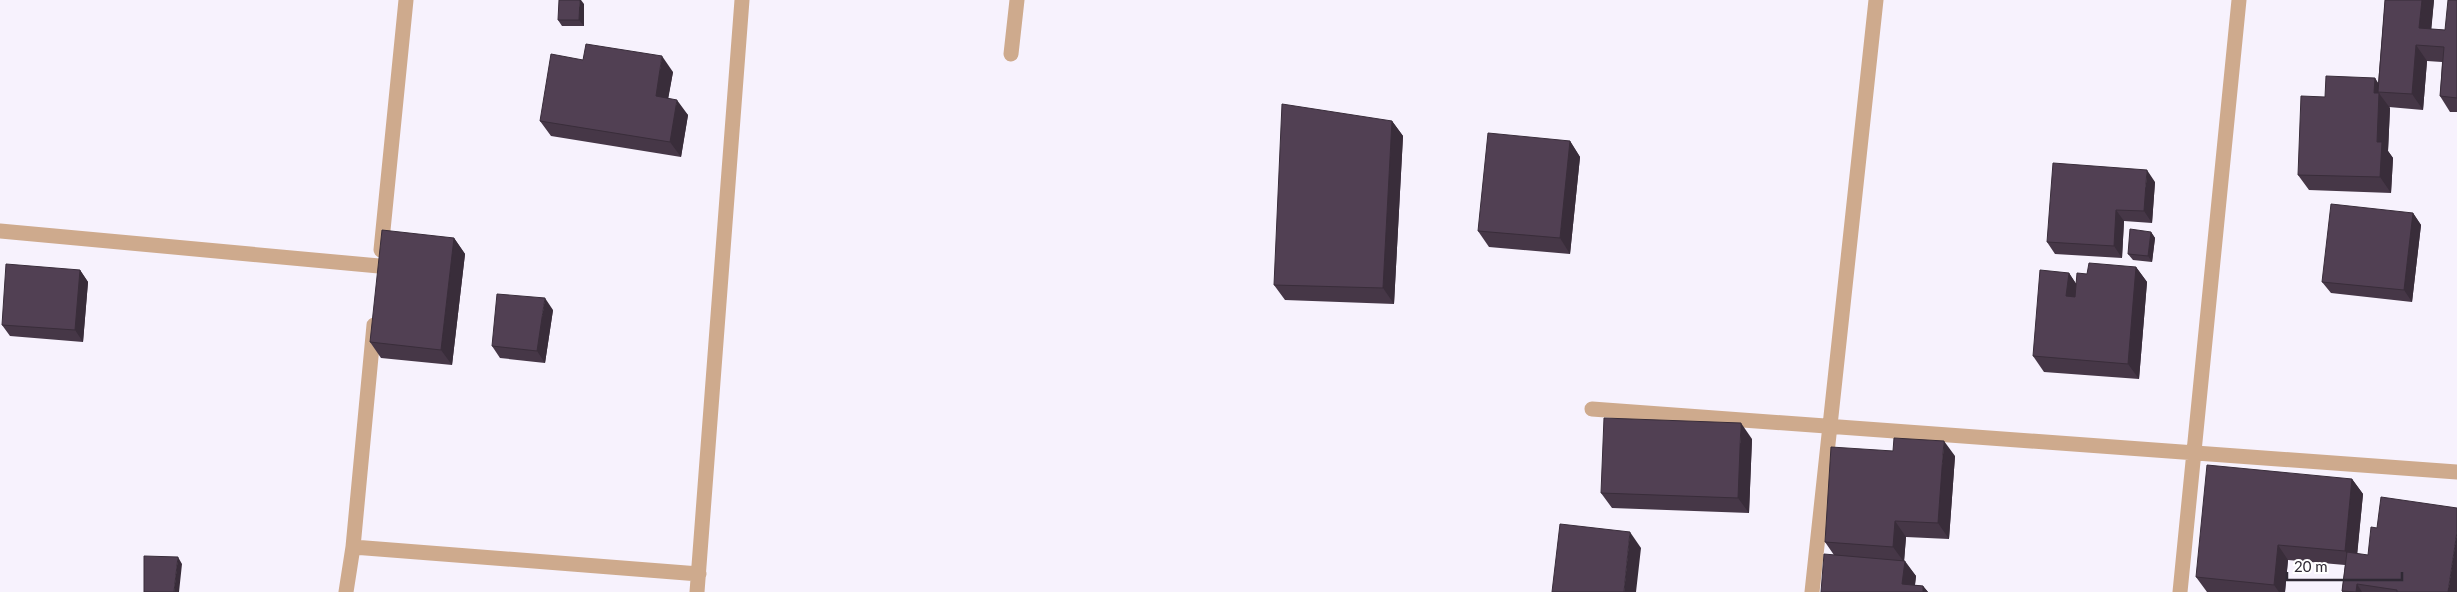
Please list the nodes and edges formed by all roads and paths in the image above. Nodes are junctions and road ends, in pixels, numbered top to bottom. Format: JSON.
{"nodes":[{"id":1,"x":406,"y":0,"type":"edge"},
{"id":2,"x":742,"y":0,"type":"edge"},
{"id":3,"x":1017,"y":0,"type":"edge"},
{"id":4,"x":1876,"y":0,"type":"edge"},
{"id":5,"x":2239,"y":0,"type":"edge"},
{"id":6,"x":1011,"y":54,"type":"dead end"},
{"id":7,"x":0,"y":231,"type":"edge"},
{"id":8,"x":379,"y":266,"type":"junction"},
{"id":9,"x":378,"y":286,"type":"edge"},
{"id":10,"x":375,"y":315,"type":"edge"},
{"id":11,"x":1592,"y":409,"type":"dead end"},
{"id":12,"x":1830,"y":425,"type":"junction"},
{"id":13,"x":2195,"y":453,"type":"junction"},
{"id":14,"x":2457,"y":472,"type":"edge"},
{"id":15,"x":353,"y":547,"type":"junction"},
{"id":16,"x":699,"y":574,"type":"junction"},
{"id":17,"x":346,"y":592,"type":"edge"},
{"id":18,"x":698,"y":592,"type":"edge"},
{"id":19,"x":1812,"y":592,"type":"edge"},
{"id":20,"x":2180,"y":592,"type":"edge"}],
"edges":[{"from":1,"to":8,"type":"street"},
{"from":2,"to":16,"type":"street"},
{"from":3,"to":6,"type":"street"},
{"from":4,"to":12,"type":"street"},
{"from":5,"to":13,"type":"street"},
{"from":7,"to":8,"type":"street"},
{"from":8,"to":9,"type":"street"},
{"from":10,"to":15,"type":"street"},
{"from":11,"to":12,"type":"street"},
{"from":12,"to":13,"type":"street"},
{"from":12,"to":19,"type":"street"},
{"from":13,"to":14,"type":"street"},
{"from":13,"to":20,"type":"street"},
{"from":15,"to":16,"type":"street"},
{"from":15,"to":17,"type":"street"},
{"from":16,"to":18,"type":"street"}]}
